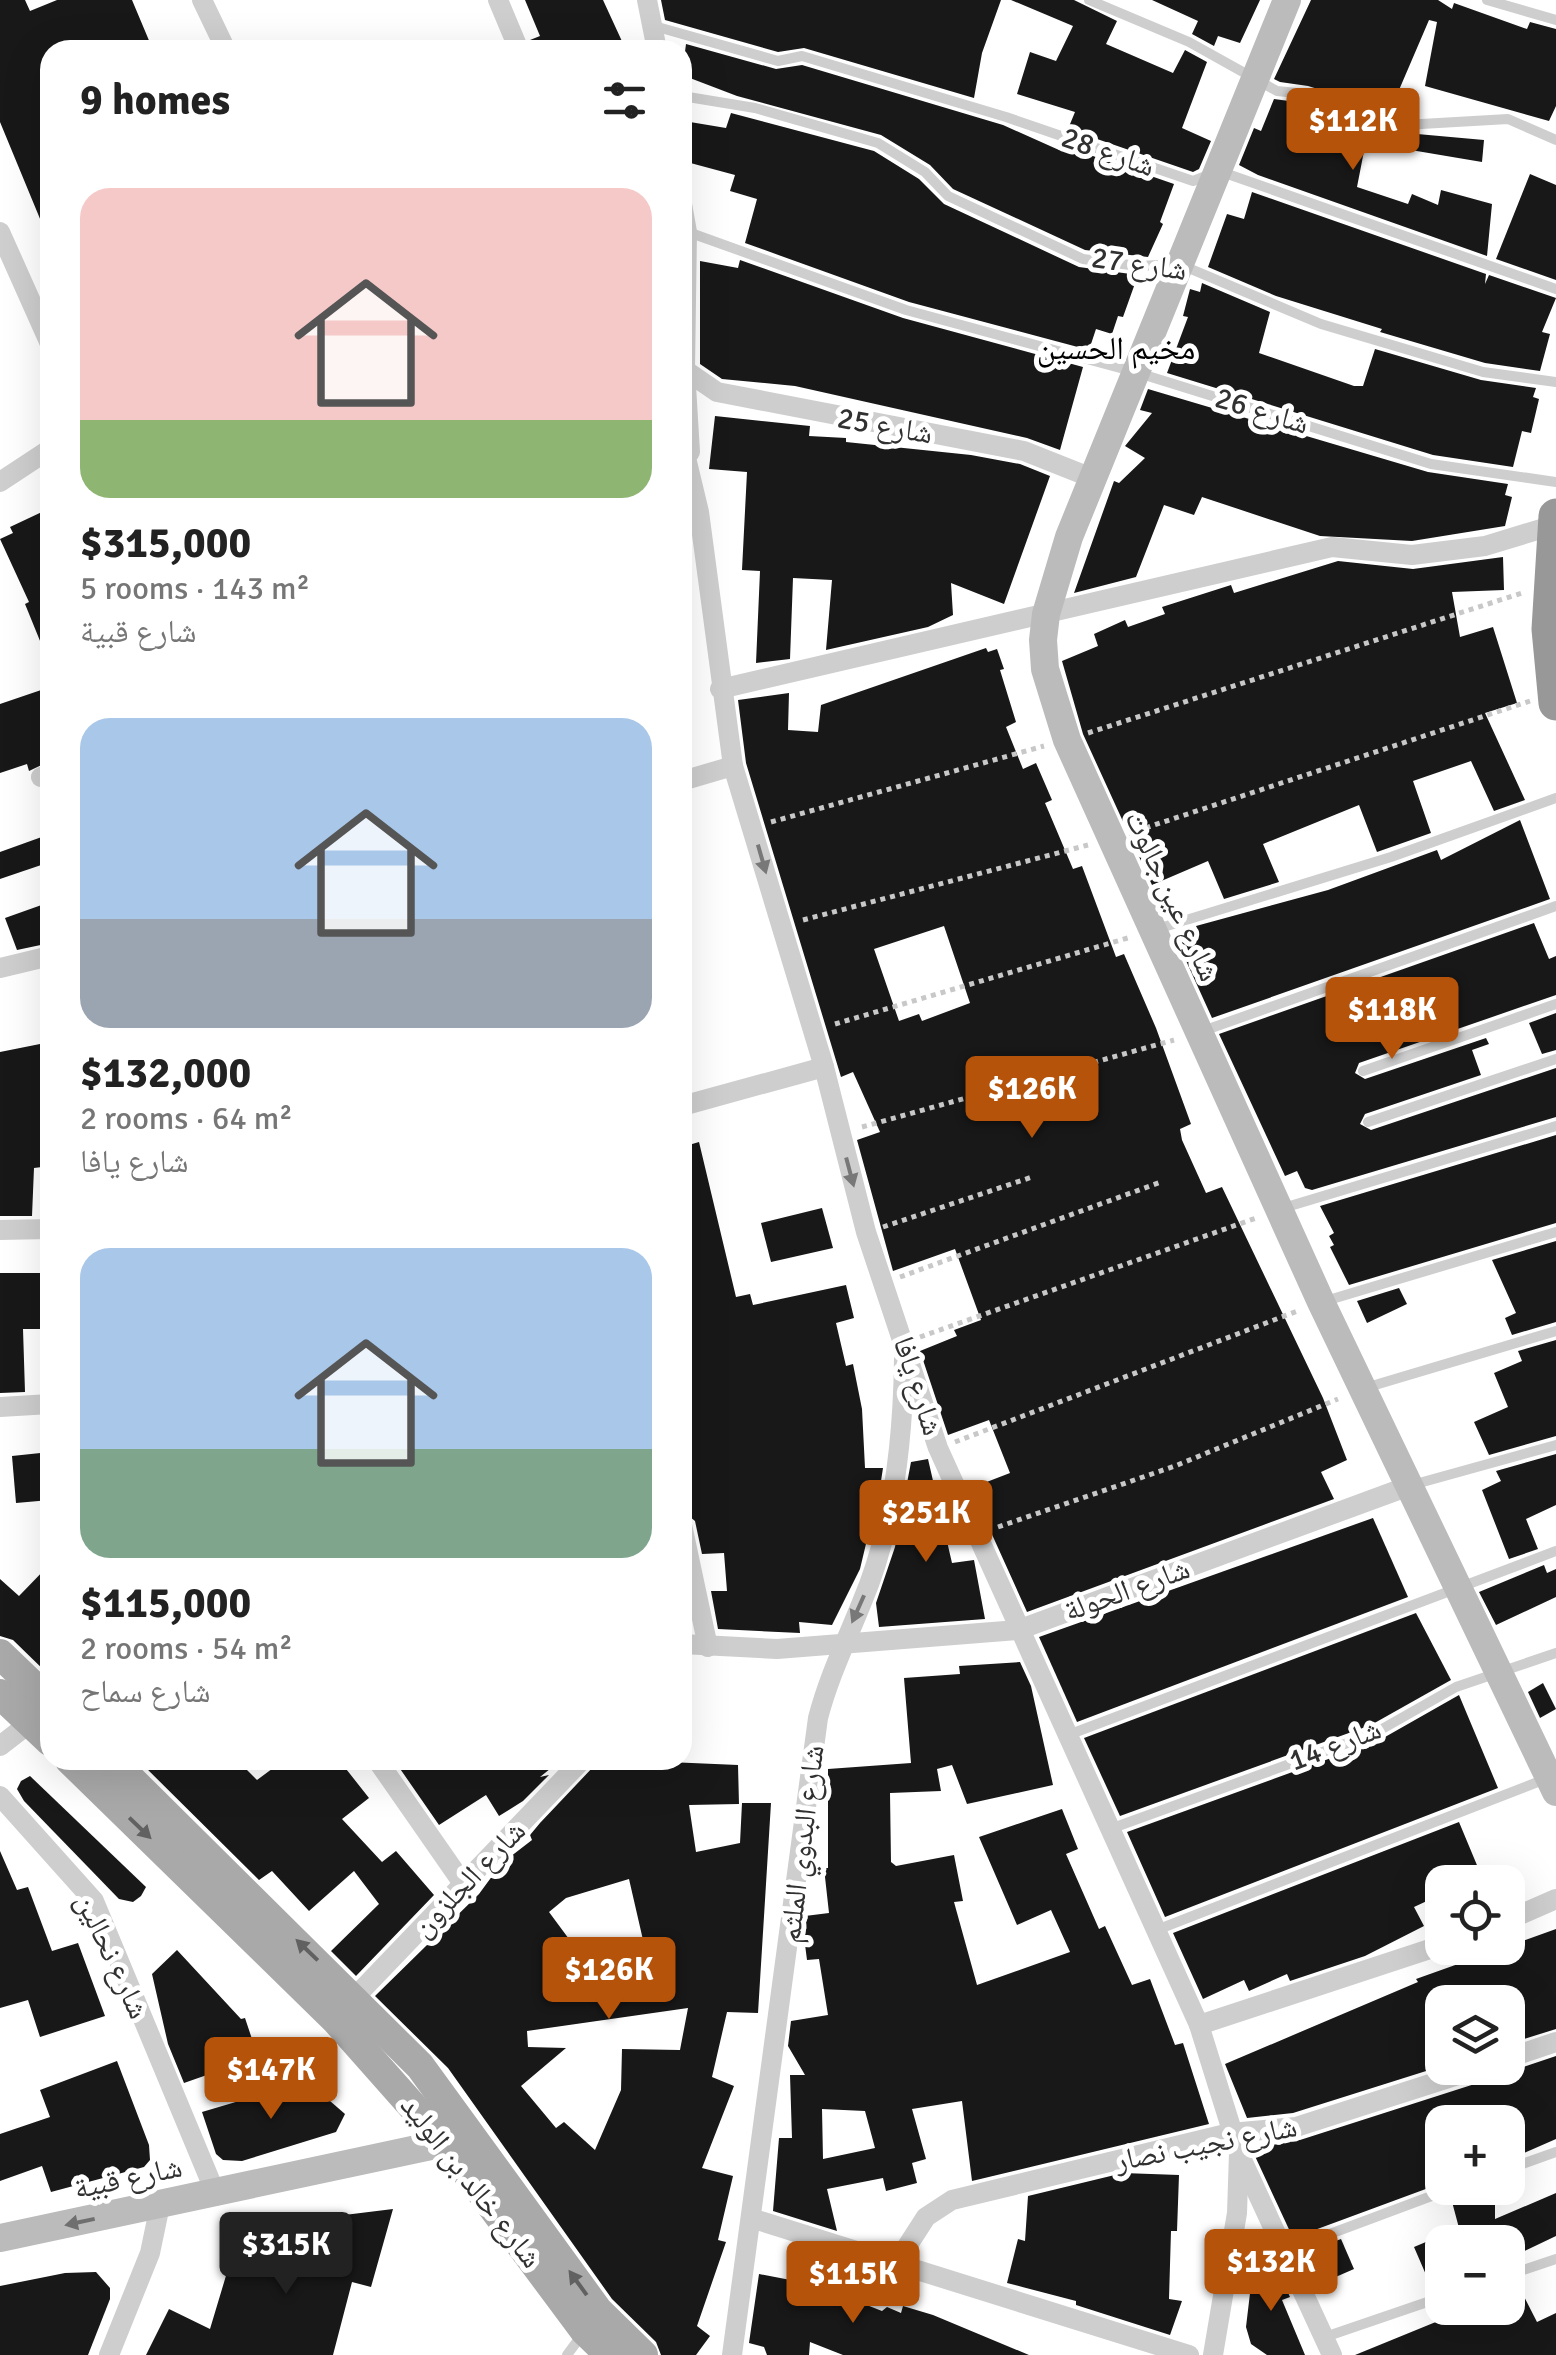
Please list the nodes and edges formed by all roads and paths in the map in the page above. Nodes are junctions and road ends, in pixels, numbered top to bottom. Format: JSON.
{"nodes":[{"id":1,"x":202,"y":0,"type":"edge"},
{"id":2,"x":498,"y":0,"type":"edge"},
{"id":3,"x":646,"y":0,"type":"edge"},
{"id":4,"x":1089,"y":0,"type":"edge"},
{"id":5,"x":1287,"y":0,"type":"edge"},
{"id":6,"x":1487,"y":0,"type":"edge"},
{"id":7,"x":1556,"y":20,"type":"edge"},
{"id":8,"x":653,"y":26,"type":"junction"},
{"id":9,"x":221,"y":40,"type":"edge"},
{"id":10,"x":515,"y":40,"type":"edge"},
{"id":11,"x":655,"y":40,"type":"edge"},
{"id":12,"x":1254,"y":79,"type":"junction"},
{"id":13,"x":692,"y":98,"type":"edge"},
{"id":14,"x":1556,"y":140,"type":"edge"},
{"id":15,"x":1218,"y":171,"type":"junction"},
{"id":16,"x":0,"y":232,"type":"edge"},
{"id":17,"x":692,"y":234,"type":"edge"},
{"id":18,"x":1178,"y":264,"type":"junction"},
{"id":19,"x":1556,"y":289,"type":"edge"},
{"id":20,"x":40,"y":322,"type":"edge"},
{"id":21,"x":1135,"y":372,"type":"junction"},
{"id":22,"x":692,"y":374,"type":"edge"},
{"id":23,"x":1556,"y":382,"type":"edge"},
{"id":24,"x":40,"y":456,"type":"edge"},
{"id":25,"x":692,"y":478,"type":"edge"},
{"id":26,"x":1092,"y":478,"type":"junction"},
{"id":27,"x":0,"y":482,"type":"edge"},
{"id":28,"x":1556,"y":482,"type":"edge"},
{"id":29,"x":1555,"y":521,"type":"edge"},
{"id":30,"x":1551,"y":583,"type":"junction"},
{"id":31,"x":1046,"y":614,"type":"junction"},
{"id":32,"x":720,"y":689,"type":"junction"},
{"id":33,"x":1555,"y":698,"type":"edge"},
{"id":34,"x":1067,"y":740,"type":"junction"},
{"id":35,"x":734,"y":766,"type":"junction"},
{"id":36,"x":692,"y":777,"type":"edge"},
{"id":37,"x":1556,"y":798,"type":"edge"},
{"id":38,"x":753,"y":827,"type":"junction"},
{"id":39,"x":1109,"y":840,"type":"junction"},
{"id":40,"x":1556,"y":906,"type":"edge"},
{"id":41,"x":781,"y":926,"type":"junction"},
{"id":42,"x":1151,"y":931,"type":"junction"},
{"id":43,"x":40,"y":958,"type":"edge"},
{"id":44,"x":0,"y":968,"type":"edge"},
{"id":45,"x":1556,"y":1004,"type":"edge"},
{"id":46,"x":812,"y":1030,"type":"junction"},
{"id":47,"x":1200,"y":1033,"type":"junction"},
{"id":48,"x":1556,"y":1059,"type":"edge"},
{"id":49,"x":824,"y":1067,"type":"junction"},
{"id":50,"x":1362,"y":1071,"type":"dead end"},
{"id":51,"x":692,"y":1103,"type":"edge"},
{"id":52,"x":1368,"y":1122,"type":"dead end"},
{"id":53,"x":1556,"y":1126,"type":"edge"},
{"id":54,"x":840,"y":1133,"type":"junction"},
{"id":55,"x":1032,"y":1177,"type":"dead end"},
{"id":56,"x":1161,"y":1182,"type":"dead end"},
{"id":57,"x":1280,"y":1209,"type":"junction"},
{"id":58,"x":40,"y":1229,"type":"edge"},
{"id":59,"x":0,"y":1230,"type":"edge"},
{"id":60,"x":866,"y":1232,"type":"junction"},
{"id":61,"x":1556,"y":1232,"type":"edge"},
{"id":62,"x":883,"y":1283,"type":"junction"},
{"id":63,"x":1321,"y":1302,"type":"junction"},
{"id":64,"x":1556,"y":1331,"type":"edge"},
{"id":65,"x":904,"y":1342,"type":"junction"},
{"id":66,"x":1364,"y":1388,"type":"junction"},
{"id":67,"x":40,"y":1404,"type":"edge"},
{"id":68,"x":0,"y":1406,"type":"edge"},
{"id":69,"x":1556,"y":1445,"type":"edge"},
{"id":70,"x":938,"y":1448,"type":"junction"},
{"id":71,"x":1409,"y":1486,"type":"junction"},
{"id":72,"x":977,"y":1534,"type":"junction"},
{"id":73,"x":1556,"y":1552,"type":"edge"},
{"id":74,"x":1459,"y":1585,"type":"junction"},
{"id":75,"x":1018,"y":1630,"type":"junction"},
{"id":76,"x":842,"y":1644,"type":"junction"},
{"id":77,"x":692,"y":1648,"type":"edge"},
{"id":78,"x":1556,"y":1652,"type":"edge"},
{"id":79,"x":0,"y":1654,"type":"edge"},
{"id":80,"x":1500,"y":1671,"type":"junction"},
{"id":81,"x":0,"y":1694,"type":"edge"},
{"id":82,"x":40,"y":1716,"type":"edge"},
{"id":83,"x":40,"y":1719,"type":"edge"},
{"id":84,"x":40,"y":1724,"type":"edge"},
{"id":85,"x":1068,"y":1735,"type":"junction"},
{"id":86,"x":0,"y":1746,"type":"edge"},
{"id":87,"x":80,"y":1770,"type":"edge"},
{"id":88,"x":122,"y":1770,"type":"edge"},
{"id":89,"x":384,"y":1770,"type":"edge"},
{"id":90,"x":573,"y":1770,"type":"edge"},
{"id":91,"x":1554,"y":1782,"type":"edge"},
{"id":92,"x":0,"y":1796,"type":"edge"},
{"id":93,"x":1110,"y":1829,"type":"junction"},
{"id":94,"x":464,"y":1886,"type":"junction"},
{"id":95,"x":1556,"y":1899,"type":"edge"},
{"id":96,"x":1525,"y":1913,"type":"edge"},
{"id":97,"x":1153,"y":1932,"type":"junction"},
{"id":98,"x":1425,"y":1951,"type":"edge"},
{"id":99,"x":354,"y":1997,"type":"junction"},
{"id":100,"x":1199,"y":2026,"type":"junction"},
{"id":101,"x":1556,"y":2042,"type":"edge"},
{"id":102,"x":1525,"y":2052,"type":"edge"},
{"id":103,"x":1427,"y":2085,"type":"edge"},
{"id":104,"x":1230,"y":2133,"type":"junction"},
{"id":105,"x":444,"y":2143,"type":"junction"},
{"id":106,"x":1556,"y":2152,"type":"edge"},
{"id":107,"x":1239,"y":2154,"type":"junction"},
{"id":108,"x":1525,"y":2162,"type":"edge"},
{"id":109,"x":215,"y":2192,"type":"junction"},
{"id":110,"x":1425,"y":2198,"type":"edge"},
{"id":111,"x":160,"y":2205,"type":"junction"},
{"id":112,"x":754,"y":2219,"type":"junction"},
{"id":113,"x":0,"y":2238,"type":"edge"},
{"id":114,"x":1287,"y":2250,"type":"junction"},
{"id":115,"x":1556,"y":2259,"type":"edge"},
{"id":116,"x":896,"y":2262,"type":"junction"},
{"id":117,"x":1525,"y":2270,"type":"edge"},
{"id":118,"x":1425,"y":2304,"type":"edge"},
{"id":119,"x":576,"y":2343,"type":"edge"},
{"id":120,"x":1329,"y":2346,"type":"edge"},
{"id":121,"x":109,"y":2355,"type":"edge"},
{"id":122,"x":610,"y":2355,"type":"edge"},
{"id":123,"x":643,"y":2355,"type":"edge"},
{"id":124,"x":732,"y":2355,"type":"edge"},
{"id":125,"x":1189,"y":2355,"type":"edge"},
{"id":126,"x":1213,"y":2355,"type":"edge"}],
"edges":[{"from":1,"to":9,"type":"street"},
{"from":2,"to":10,"type":"street"},
{"from":3,"to":8,"type":"street"},
{"from":4,"to":12,"type":"lane"},
{"from":5,"to":12,"type":"street","name":"شارع عين جالوت"},
{"from":6,"to":7,"type":"lane"},
{"from":8,"to":11,"type":"street"},
{"from":8,"to":15,"type":"lane","name":"شارع 28"},
{"from":12,"to":14,"type":"lane"},
{"from":12,"to":15,"type":"street","name":"شارع عين جالوت"},
{"from":13,"to":18,"type":"lane","name":"شارع 27"},
{"from":15,"to":18,"type":"street","name":"شارع عين جالوت"},
{"from":15,"to":19,"type":"lane","name":"شارع 28"},
{"from":16,"to":20,"type":"street"},
{"from":17,"to":21,"type":"lane","name":"شارع 26"},
{"from":18,"to":21,"type":"street","name":"شارع عين جالوت"},
{"from":18,"to":23,"type":"lane","name":"شارع 27"},
{"from":21,"to":26,"type":"street","name":"شارع عين جالوت"},
{"from":21,"to":28,"type":"lane","name":"شارع 26"},
{"from":22,"to":26,"type":"street","name":"شارع 25"},
{"from":24,"to":27,"type":"street"},
{"from":25,"to":32,"type":"street","name":"شارع يافا"},
{"from":26,"to":31,"type":"street","name":"شارع عين جالوت"},
{"from":29,"to":30,"type":"highway"},
{"from":29,"to":31,"type":"street"},
{"from":30,"to":33,"type":"highway"},
{"from":30,"to":34,"type":"path"},
{"from":31,"to":32,"type":"street"},
{"from":31,"to":34,"type":"street","name":"شارع عين جالوت"},
{"from":32,"to":35,"type":"street","name":"شارع يافا"},
{"from":33,"to":39,"type":"path"},
{"from":34,"to":38,"type":"path"},
{"from":34,"to":39,"type":"street","name":"شارع عين جالوت"},
{"from":35,"to":36,"type":"street"},
{"from":35,"to":38,"type":"street","name":"شارع يافا"},
{"from":37,"to":42,"type":"lane"},
{"from":38,"to":41,"type":"street","name":"شارع يافا","one_way":true},
{"from":39,"to":41,"type":"path"},
{"from":39,"to":42,"type":"street","name":"شارع عين جالوت"},
{"from":40,"to":47,"type":"lane"},
{"from":41,"to":46,"type":"street","name":"شارع يافا"},
{"from":42,"to":46,"type":"path"},
{"from":42,"to":47,"type":"street","name":"شارع عين جالوت"},
{"from":43,"to":44,"type":"street"},
{"from":45,"to":50,"type":"lane"},
{"from":46,"to":49,"type":"street","name":"شارع يافا"},
{"from":47,"to":54,"type":"path"},
{"from":47,"to":57,"type":"street","name":"شارع عين جالوت"},
{"from":48,"to":52,"type":"lane"},
{"from":49,"to":51,"type":"street"},
{"from":49,"to":54,"type":"street","name":"شارع يافا"},
{"from":53,"to":57,"type":"lane"},
{"from":54,"to":60,"type":"street","name":"شارع يافا","one_way":true},
{"from":55,"to":60,"type":"path"},
{"from":56,"to":62,"type":"path"},
{"from":57,"to":63,"type":"street","name":"شارع عين جالوت"},
{"from":57,"to":65,"type":"path"},
{"from":58,"to":59,"type":"street"},
{"from":60,"to":62,"type":"street","name":"شارع يافا"},
{"from":61,"to":63,"type":"lane"},
{"from":62,"to":65,"type":"street","name":"شارع يافا"},
{"from":63,"to":66,"type":"street","name":"شارع عين جالوت"},
{"from":63,"to":70,"type":"path"},
{"from":64,"to":66,"type":"lane"},
{"from":65,"to":70,"type":"street","name":"شارع يافا"},
{"from":65,"to":76,"type":"street","name":"شارع البدوي الملثم","one_way":true},
{"from":66,"to":71,"type":"street","name":"شارع عين جالوت"},
{"from":66,"to":72,"type":"path"},
{"from":67,"to":68,"type":"street"},
{"from":69,"to":71,"type":"lane","name":"شارع الحولة"},
{"from":70,"to":72,"type":"street","name":"شارع يافا"},
{"from":71,"to":74,"type":"street","name":"شارع عين جالوت"},
{"from":71,"to":75,"type":"street","name":"شارع الحولة"},
{"from":72,"to":75,"type":"street","name":"شارع يافا"},
{"from":73,"to":74,"type":"lane"},
{"from":74,"to":80,"type":"street","name":"شارع عين جالوت"},
{"from":74,"to":85,"type":"lane"},
{"from":75,"to":76,"type":"street","name":"شارع الحولة"},
{"from":75,"to":85,"type":"street","name":"شارع يافا"},
{"from":76,"to":77,"type":"street","name":"شارع الحولة"},
{"from":76,"to":112,"type":"street","name":"شارع البدوي الملثم"},
{"from":78,"to":80,"type":"lane","name":"شارع 14"},
{"from":79,"to":82,"type":"main road"},
{"from":80,"to":91,"type":"street","name":"شارع عين جالوت"},
{"from":80,"to":93,"type":"lane","name":"شارع 14"},
{"from":81,"to":83,"type":"main road"},
{"from":84,"to":86,"type":"street"},
{"from":85,"to":93,"type":"street","name":"شارع يافا"},
{"from":87,"to":105,"type":"main road","name":"شارع خالد بن الوليد","one_way":true},
{"from":99,"to":88,"type":"main road","name":"شارع خالد بن الوليد","one_way":true},
{"from":89,"to":94,"type":"street"},
{"from":90,"to":94,"type":"street","name":"شارع الجلزون"},
{"from":91,"to":97,"type":"lane"},
{"from":92,"to":109,"type":"street","name":"شارع نحالين"},
{"from":93,"to":97,"type":"street","name":"شارع يافا"},
{"from":94,"to":99,"type":"street","name":"شارع الجلزون"},
{"from":95,"to":96,"type":"street"},
{"from":97,"to":100,"type":"street","name":"شارع يافا"},
{"from":98,"to":100,"type":"street"},
{"from":123,"to":99,"type":"main road","name":"شارع خالد بن الوليد","one_way":true},
{"from":100,"to":104,"type":"street","name":"شارع يافا"},
{"from":101,"to":102,"type":"street"},
{"from":103,"to":104,"type":"street","name":"شارع نجيب نصار"},
{"from":104,"to":107,"type":"street","name":"شارع يافا"},
{"from":104,"to":116,"type":"street","name":"شارع نجيب نصار"},
{"from":105,"to":109,"type":"street","name":"شارع قبية"},
{"from":105,"to":119,"type":"main road","name":"شارع خالد بن الوليد"},
{"from":106,"to":108,"type":"lane"},
{"from":107,"to":114,"type":"street"},
{"from":107,"to":126,"type":"street","name":"شارع يافا"},
{"from":109,"to":111,"type":"street","name":"شارع قبية"},
{"from":110,"to":114,"type":"lane"},
{"from":111,"to":113,"type":"street","name":"شارع قبية","one_way":true},
{"from":111,"to":121,"type":"street"},
{"from":112,"to":116,"type":"street"},
{"from":112,"to":124,"type":"street","name":"شارع البدوي الملثم"},
{"from":114,"to":120,"type":"street"},
{"from":115,"to":117,"type":"lane"},
{"from":116,"to":125,"type":"street"},
{"from":118,"to":120,"type":"lane"},
{"from":119,"to":122,"type":"main road","name":"شارع خالد بن الوليد"}]}
